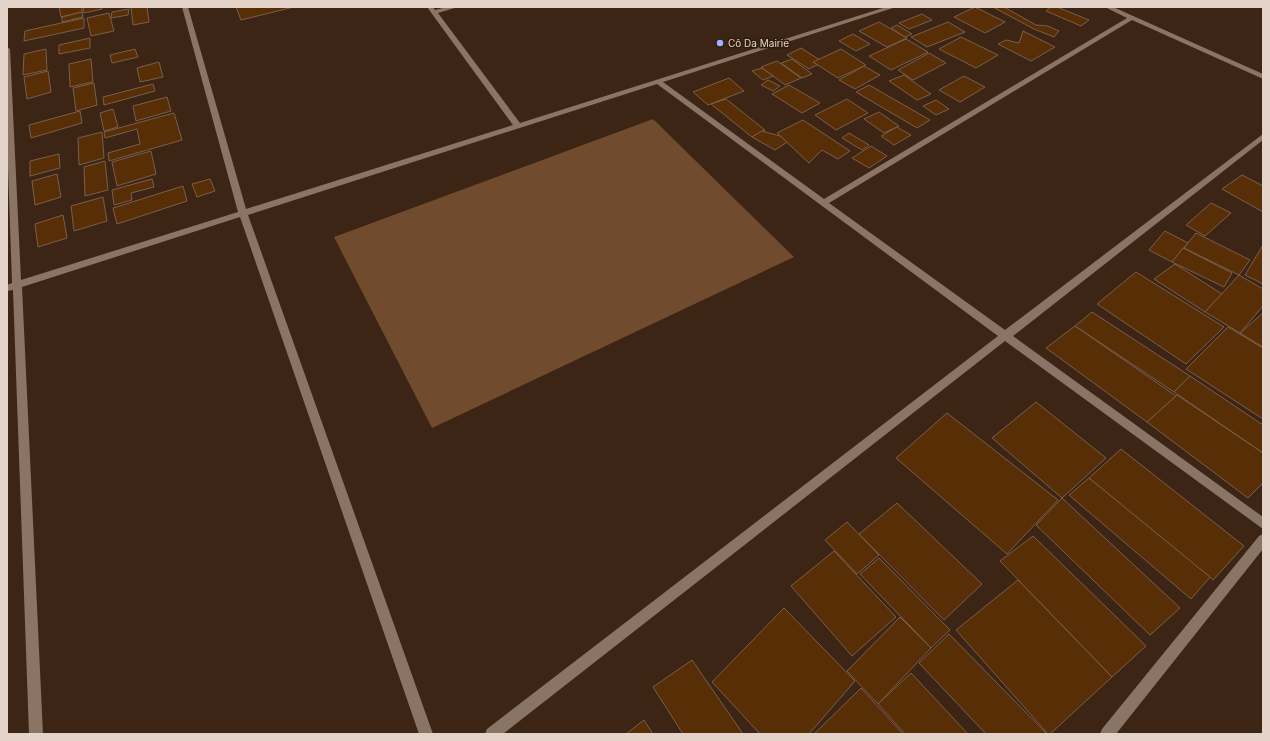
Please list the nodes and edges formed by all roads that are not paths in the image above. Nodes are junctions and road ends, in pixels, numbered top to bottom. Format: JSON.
{"nodes":[{"id":1,"x":184,"y":7,"type":"edge"},
{"id":2,"x":454,"y":7,"type":"edge"},
{"id":3,"x":893,"y":7,"type":"edge"},
{"id":4,"x":1108,"y":7,"type":"edge"},
{"id":5,"x":432,"y":10,"type":"edge"},
{"id":6,"x":1132,"y":18,"type":"junction"},
{"id":7,"x":7,"y":49,"type":"edge"},
{"id":8,"x":1263,"y":77,"type":"edge"},
{"id":9,"x":658,"y":82,"type":"junction"},
{"id":10,"x":518,"y":126,"type":"junction"},
{"id":11,"x":1263,"y":136,"type":"edge"},
{"id":12,"x":823,"y":203,"type":"junction"},
{"id":13,"x":243,"y":213,"type":"junction"},
{"id":14,"x":12,"y":287,"type":"edge"},
{"id":15,"x":1006,"y":336,"type":"junction"},
{"id":16,"x":1263,"y":524,"type":"edge"},
{"id":17,"x":1263,"y":540,"type":"edge"},
{"id":18,"x":36,"y":734,"type":"edge"},
{"id":19,"x":426,"y":734,"type":"edge"},
{"id":20,"x":492,"y":734,"type":"edge"},
{"id":21,"x":1107,"y":734,"type":"edge"}],
"edges":[{"from":1,"to":13,"type":"street"},
{"from":2,"to":5,"type":"street"},
{"from":3,"to":9,"type":"street"},
{"from":4,"to":6,"type":"street"},
{"from":5,"to":10,"type":"street"},
{"from":6,"to":8,"type":"street"},
{"from":6,"to":12,"type":"street"},
{"from":7,"to":14,"type":"street"},
{"from":9,"to":10,"type":"street"},
{"from":9,"to":12,"type":"street"},
{"from":10,"to":13,"type":"street"},
{"from":11,"to":15,"type":"street"},
{"from":12,"to":15,"type":"street"},
{"from":13,"to":14,"type":"street"},
{"from":13,"to":19,"type":"street"},
{"from":14,"to":18,"type":"street"},
{"from":15,"to":16,"type":"street"},
{"from":15,"to":20,"type":"street"},
{"from":17,"to":21,"type":"street"}]}
